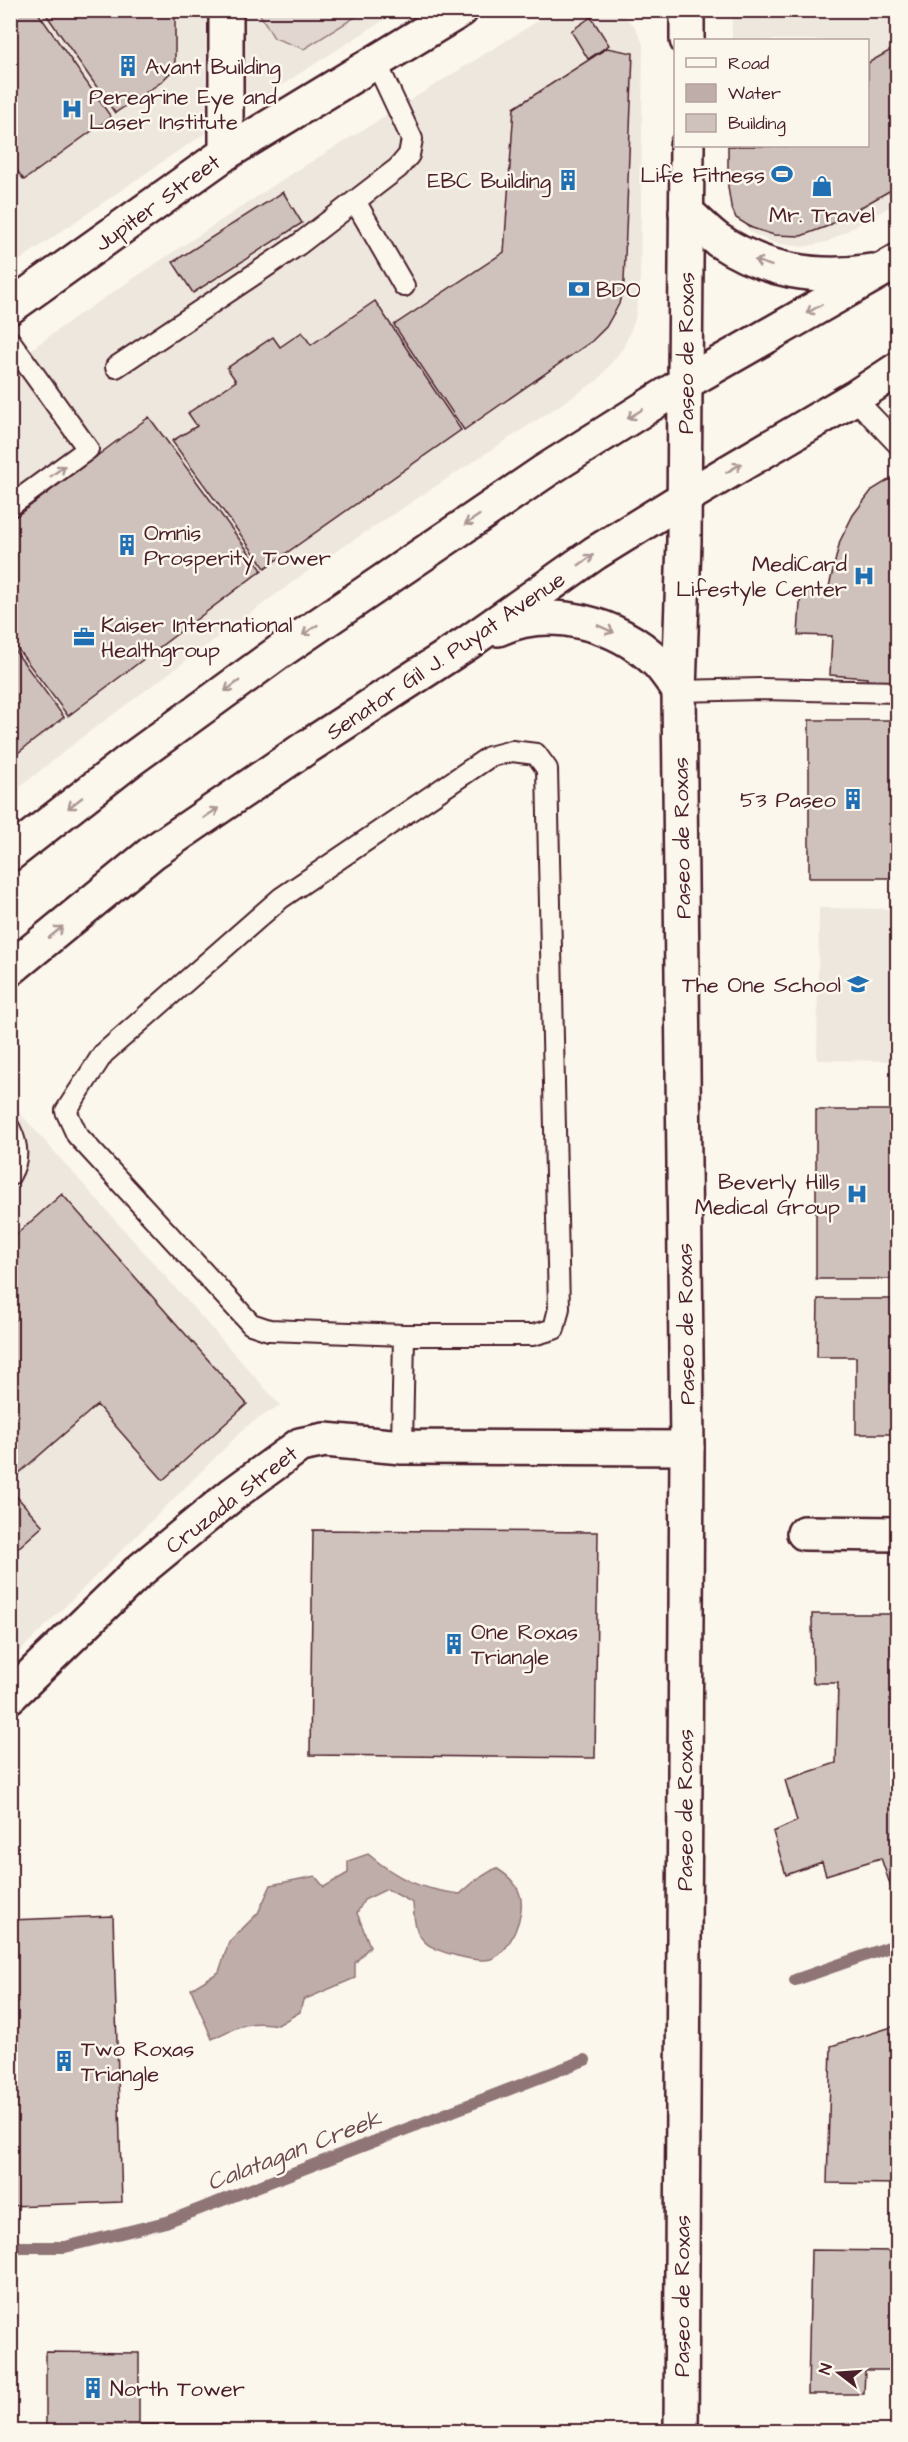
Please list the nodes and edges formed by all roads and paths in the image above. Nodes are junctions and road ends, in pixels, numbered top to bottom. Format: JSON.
{"nodes":[{"id":1,"x":226,"y":10,"type":"edge"},
{"id":2,"x":461,"y":10,"type":"edge"},
{"id":3,"x":687,"y":10,"type":"edge"},
{"id":4,"x":687,"y":39,"type":"edge"},
{"id":5,"x":376,"y":62,"type":"junction"},
{"id":6,"x":687,"y":147,"type":"edge"},
{"id":7,"x":226,"y":153,"type":"junction"},
{"id":8,"x":355,"y":201,"type":"junction"},
{"id":9,"x":686,"y":212,"type":"junction"},
{"id":10,"x":890,"y":265,"type":"edge"},
{"id":11,"x":404,"y":286,"type":"dead end"},
{"id":12,"x":10,"y":307,"type":"edge"},
{"id":13,"x":10,"y":341,"type":"edge"},
{"id":14,"x":116,"y":366,"type":"dead end"},
{"id":15,"x":897,"y":369,"type":"edge"},
{"id":16,"x":685,"y":383,"type":"junction"},
{"id":17,"x":854,"y":398,"type":"junction"},
{"id":18,"x":897,"y":444,"type":"edge"},
{"id":19,"x":684,"y":498,"type":"junction"},
{"id":20,"x":10,"y":506,"type":"edge"},
{"id":21,"x":470,"y":642,"type":"junction"},
{"id":22,"x":679,"y":691,"type":"junction"},
{"id":23,"x":897,"y":692,"type":"edge"},
{"id":24,"x":10,"y":854,"type":"edge"},
{"id":25,"x":10,"y":969,"type":"edge"},
{"id":26,"x":10,"y":1129,"type":"edge"},
{"id":27,"x":10,"y":1175,"type":"edge"},
{"id":28,"x":404,"y":1335,"type":"junction"},
{"id":29,"x":402,"y":1447,"type":"junction"},
{"id":30,"x":687,"y":1448,"type":"junction"},
{"id":31,"x":804,"y":1533,"type":"dead end"},
{"id":32,"x":897,"y":1534,"type":"edge"},
{"id":33,"x":10,"y":1696,"type":"edge"},
{"id":34,"x":681,"y":2432,"type":"edge"}],
"edges":[{"from":1,"to":7,"type":"main road"},
{"from":2,"to":5,"type":"main road","name":"Jupiter Street"},
{"from":3,"to":4,"type":"main road"},
{"from":5,"to":7,"type":"main road","name":"Jupiter Street"},
{"from":5,"to":8,"type":"lane"},
{"from":6,"to":9,"type":"main road","name":"Paseo de Roxas"},
{"from":7,"to":12,"type":"main road","name":"Jupiter Street"},
{"from":8,"to":11,"type":"lane"},
{"from":8,"to":14,"type":"lane"},
{"from":10,"to":9,"type":"main road","one_way":true},
{"from":9,"to":16,"type":"main road","name":"Paseo de Roxas"},
{"from":10,"to":16,"type":"main road","one_way":true},
{"from":20,"to":13,"type":"lane","one_way":true},
{"from":15,"to":17,"type":"main road","name":"Senator Gil J. Puyat Avenue"},
{"from":16,"to":19,"type":"main road","name":"Paseo de Roxas"},
{"from":16,"to":24,"type":"main road","one_way":true},
{"from":17,"to":18,"type":"lane"},
{"from":19,"to":17,"type":"main road","name":"Senator Gil J. Puyat Avenue","one_way":true},
{"from":21,"to":19,"type":"main road","name":"Senator Gil J. Puyat Avenue","one_way":true},
{"from":19,"to":22,"type":"main road","name":"Paseo de Roxas"},
{"from":21,"to":22,"type":"main road","one_way":true},
{"from":25,"to":21,"type":"main road","name":"Senator Gil J. Puyat Avenue","one_way":true},
{"from":22,"to":23,"type":"lane"},
{"from":22,"to":30,"type":"main road","name":"Paseo de Roxas"},
{"from":26,"to":27,"type":"lane"},
{"from":28,"to":28,"type":"lane"},
{"from":28,"to":29,"type":"lane"},
{"from":29,"to":30,"type":"main road","name":"Cruzada Street"},
{"from":29,"to":33,"type":"main road","name":"Cruzada Street"},
{"from":30,"to":34,"type":"main road","name":"Paseo de Roxas"},
{"from":31,"to":32,"type":"main road"}]}
